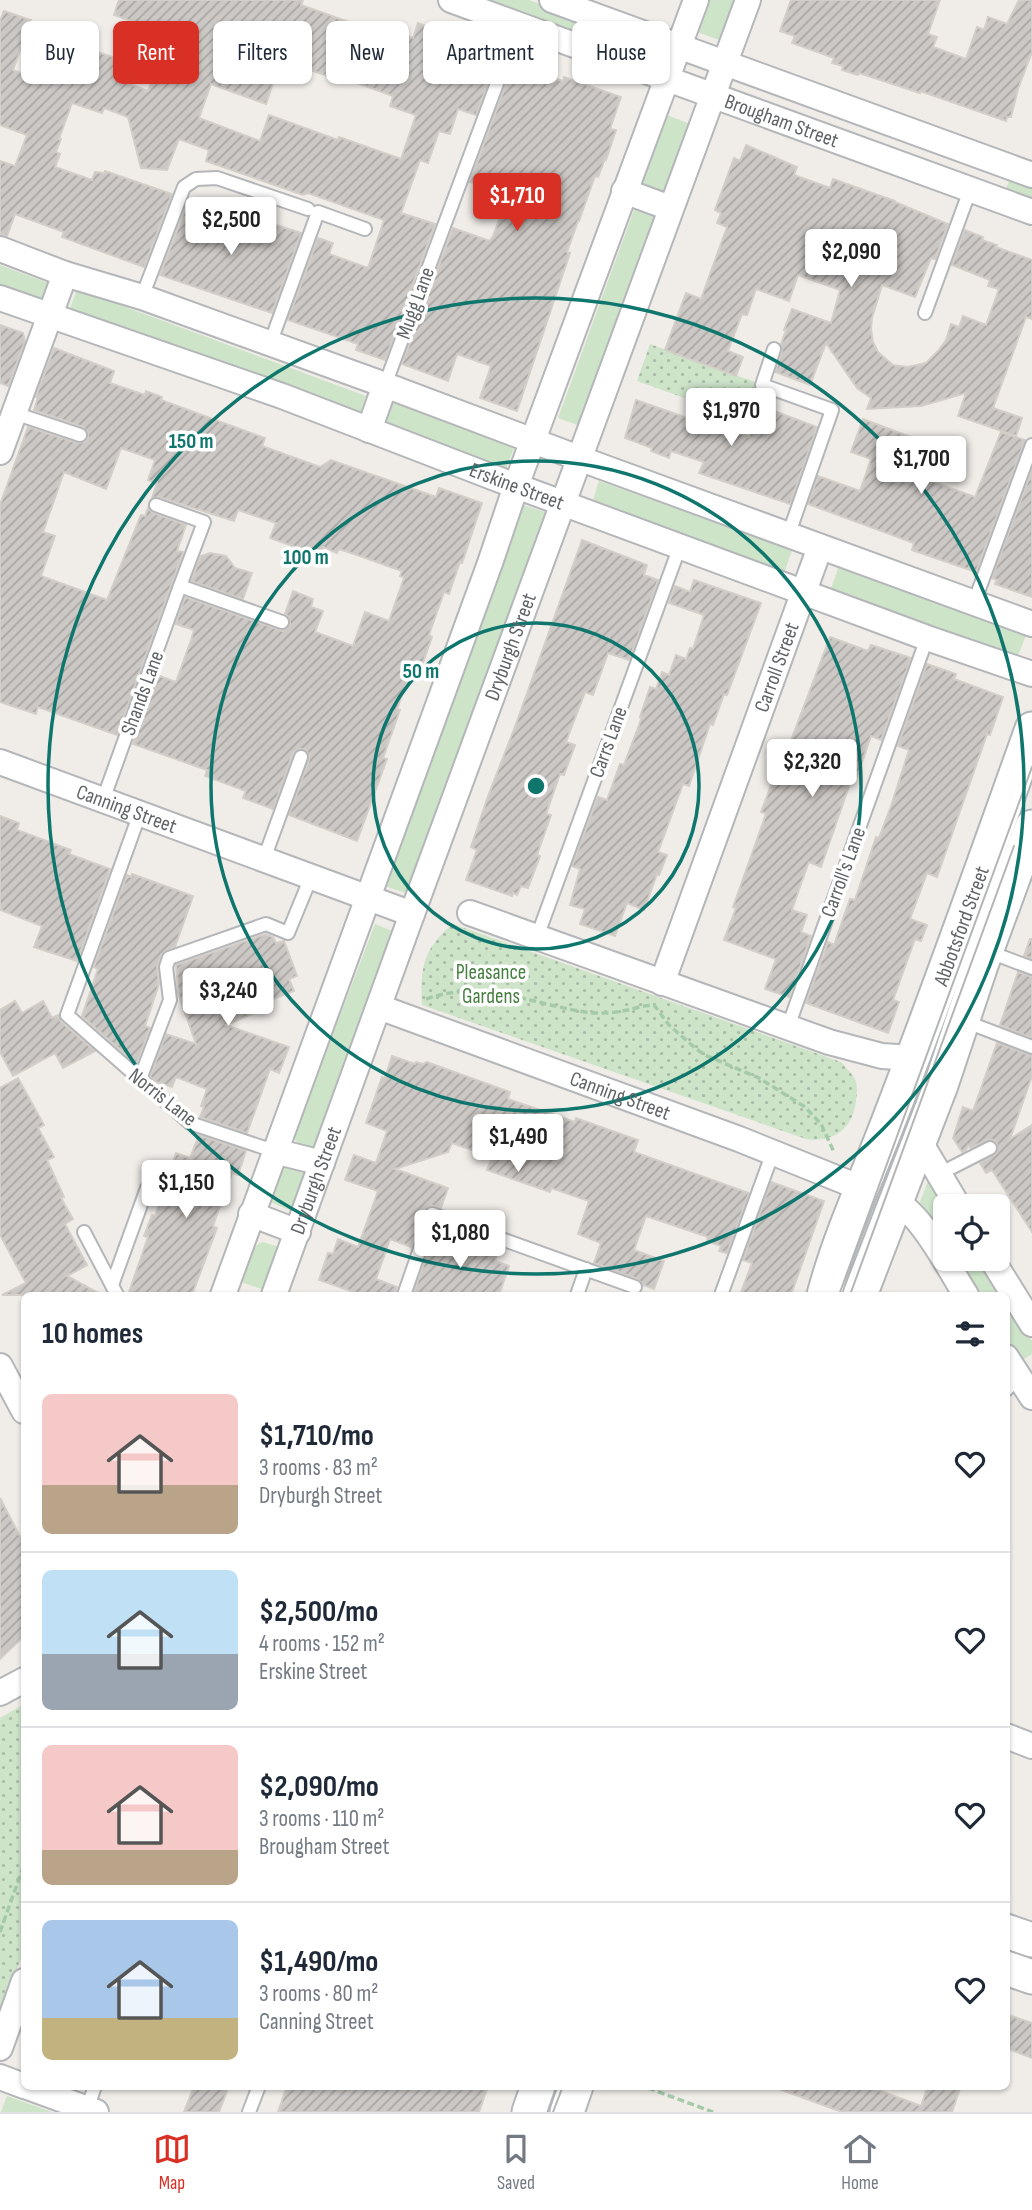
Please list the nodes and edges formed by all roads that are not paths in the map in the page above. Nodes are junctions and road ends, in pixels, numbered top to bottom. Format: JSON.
{"nodes":[{"id":1,"x":451,"y":0,"type":"edge"},
{"id":2,"x":552,"y":0,"type":"edge"},
{"id":3,"x":695,"y":0,"type":"edge"},
{"id":4,"x":748,"y":0,"type":"edge"},
{"id":5,"x":510,"y":21,"type":"edge"},
{"id":6,"x":679,"y":46,"type":"junction"},
{"id":7,"x":725,"y":63,"type":"junction"},
{"id":8,"x":670,"y":72,"type":"edge"},
{"id":9,"x":765,"y":78,"type":"junction"},
{"id":10,"x":670,"y":81,"type":"edge"},
{"id":11,"x":497,"y":84,"type":"edge"},
{"id":12,"x":665,"y":84,"type":"edge"},
{"id":13,"x":713,"y":96,"type":"junction"},
{"id":14,"x":753,"y":111,"type":"junction"},
{"id":15,"x":1032,"y":175,"type":"edge"},
{"id":16,"x":970,"y":190,"type":"junction"},
{"id":17,"x":624,"y":191,"type":"junction"},
{"id":18,"x":670,"y":208,"type":"junction"},
{"id":19,"x":308,"y":209,"type":"dead end"},
{"id":20,"x":1032,"y":212,"type":"edge"},
{"id":21,"x":365,"y":229,"type":"dead end"},
{"id":22,"x":0,"y":249,"type":"edge"},
{"id":23,"x":65,"y":274,"type":"junction"},
{"id":24,"x":142,"y":297,"type":"junction"},
{"id":25,"x":0,"y":298,"type":"edge"},
{"id":26,"x":925,"y":313,"type":"dead end"},
{"id":27,"x":50,"y":316,"type":"junction"},
{"id":28,"x":270,"y":344,"type":"junction"},
{"id":29,"x":774,"y":349,"type":"dead end"},
{"id":30,"x":385,"y":386,"type":"junction"},
{"id":31,"x":14,"y":413,"type":"junction"},
{"id":32,"x":369,"y":430,"type":"junction"},
{"id":33,"x":80,"y":435,"type":"dead end"},
{"id":34,"x":533,"y":440,"type":"junction"},
{"id":35,"x":1032,"y":445,"type":"edge"},
{"id":36,"x":0,"y":453,"type":"edge"},
{"id":37,"x":579,"y":459,"type":"junction"},
{"id":38,"x":516,"y":486,"type":"junction"},
{"id":39,"x":563,"y":503,"type":"junction"},
{"id":40,"x":156,"y":505,"type":"dead end"},
{"id":41,"x":788,"y":536,"type":"junction"},
{"id":42,"x":680,"y":546,"type":"junction"},
{"id":43,"x":820,"y":547,"type":"junction"},
{"id":44,"x":180,"y":586,"type":"junction"},
{"id":45,"x":804,"y":592,"type":"junction"},
{"id":46,"x":974,"y":603,"type":"junction"},
{"id":47,"x":282,"y":622,"type":"dead end"},
{"id":48,"x":1032,"y":624,"type":"edge"},
{"id":49,"x":927,"y":638,"type":"junction"},
{"id":50,"x":1032,"y":674,"type":"edge"},
{"id":51,"x":1032,"y":729,"type":"edge"},
{"id":52,"x":301,"y":757,"type":"dead end"},
{"id":53,"x":0,"y":762,"type":"edge"},
{"id":54,"x":103,"y":800,"type":"junction"},
{"id":55,"x":140,"y":813,"type":"junction"},
{"id":56,"x":1032,"y":827,"type":"edge"},
{"id":57,"x":264,"y":859,"type":"junction"},
{"id":58,"x":311,"y":877,"type":"junction"},
{"id":59,"x":367,"y":897,"type":"junction"},
{"id":60,"x":470,"y":913,"type":"dead end"},
{"id":61,"x":412,"y":914,"type":"junction"},
{"id":62,"x":537,"y":937,"type":"junction"},
{"id":63,"x":986,"y":951,"type":"junction"},
{"id":64,"x":1032,"y":968,"type":"edge"},
{"id":65,"x":662,"y":983,"type":"junction"},
{"id":66,"x":379,"y":1007,"type":"junction"},
{"id":67,"x":964,"y":1021,"type":"junction"},
{"id":68,"x":788,"y":1027,"type":"junction"},
{"id":69,"x":1032,"y":1047,"type":"edge"},
{"id":70,"x":912,"y":1058,"type":"junction"},
{"id":71,"x":139,"y":1079,"type":"junction"},
{"id":72,"x":888,"y":1122,"type":"junction"},
{"id":73,"x":920,"y":1142,"type":"junction"},
{"id":74,"x":990,"y":1148,"type":"dead end"},
{"id":75,"x":274,"y":1151,"type":"junction"},
{"id":76,"x":773,"y":1152,"type":"junction"},
{"id":77,"x":322,"y":1163,"type":"junction"},
{"id":78,"x":939,"y":1174,"type":"junction"},
{"id":79,"x":147,"y":1188,"type":"dead end"},
{"id":80,"x":861,"y":1188,"type":"junction"},
{"id":81,"x":951,"y":1194,"type":"edge"},
{"id":82,"x":897,"y":1203,"type":"junction"},
{"id":83,"x":251,"y":1214,"type":"junction"},
{"id":84,"x":84,"y":1232,"type":"dead end"},
{"id":85,"x":298,"y":1232,"type":"junction"},
{"id":86,"x":586,"y":1269,"type":"junction"},
{"id":87,"x":999,"y":1271,"type":"edge"},
{"id":88,"x":635,"y":1287,"type":"dead end"},
{"id":89,"x":114,"y":1290,"type":"edge"},
{"id":90,"x":224,"y":1292,"type":"edge"},
{"id":91,"x":275,"y":1292,"type":"edge"},
{"id":92,"x":405,"y":1292,"type":"edge"},
{"id":93,"x":578,"y":1292,"type":"edge"},
{"id":94,"x":722,"y":1292,"type":"edge"},
{"id":95,"x":825,"y":1292,"type":"edge"},
{"id":96,"x":861,"y":1292,"type":"edge"},
{"id":97,"x":964,"y":1292,"type":"edge"},
{"id":98,"x":1032,"y":1324,"type":"edge"},
{"id":99,"x":0,"y":1366,"type":"edge"},
{"id":100,"x":21,"y":1405,"type":"edge"},
{"id":101,"x":21,"y":1682,"type":"edge"},
{"id":102,"x":0,"y":1693,"type":"edge"},
{"id":103,"x":1010,"y":1738,"type":"edge"},
{"id":104,"x":1032,"y":1746,"type":"edge"},
{"id":105,"x":1010,"y":1932,"type":"edge"},
{"id":106,"x":1032,"y":1940,"type":"edge"},
{"id":107,"x":1010,"y":1969,"type":"edge"},
{"id":108,"x":1032,"y":1977,"type":"edge"},
{"id":109,"x":21,"y":1989,"type":"edge"},
{"id":110,"x":0,"y":2048,"type":"edge"},
{"id":111,"x":0,"y":2077,"type":"edge"},
{"id":112,"x":21,"y":2085,"type":"edge"},
{"id":113,"x":42,"y":2090,"type":"edge"},
{"id":114,"x":257,"y":2090,"type":"edge"},
{"id":115,"x":537,"y":2090,"type":"edge"},
{"id":116,"x":575,"y":2090,"type":"edge"},
{"id":117,"x":93,"y":2102,"type":"edge"},
{"id":118,"x":249,"y":2112,"type":"edge"},
{"id":119,"x":529,"y":2112,"type":"edge"},
{"id":120,"x":567,"y":2112,"type":"edge"}],
"edges":[{"from":1,"to":5,"type":"street","name":"Brougham Street"},
{"from":2,"to":6,"type":"street","name":"Brougham Street"},
{"from":3,"to":6,"type":"street"},
{"from":4,"to":7,"type":"street","name":"Dryburgh Street"},
{"from":6,"to":7,"type":"street","name":"Brougham Street"},
{"from":6,"to":8,"type":"street"},
{"from":7,"to":9,"type":"street","name":"Brougham Street"},
{"from":7,"to":13,"type":"street","name":"Dryburgh Street"},
{"from":9,"to":14,"type":"street"},
{"from":9,"to":15,"type":"street","name":"Brougham Street"},
{"from":10,"to":13,"type":"street","name":"Brougham Street"},
{"from":11,"to":30,"type":"lane","name":"Mugg Lane"},
{"from":12,"to":17,"type":"street"},
{"from":13,"to":14,"type":"street","name":"Brougham Street"},
{"from":13,"to":18,"type":"street","name":"Dryburgh Street"},
{"from":14,"to":16,"type":"street","name":"Brougham Street"},
{"from":16,"to":20,"type":"street","name":"Brougham Street"},
{"from":16,"to":26,"type":"lane"},
{"from":17,"to":18,"type":"street"},
{"from":17,"to":34,"type":"street"},
{"from":18,"to":37,"type":"street","name":"Dryburgh Street"},
{"from":19,"to":24,"type":"lane"},
{"from":21,"to":28,"type":"lane"},
{"from":22,"to":23,"type":"street"},
{"from":23,"to":24,"type":"street"},
{"from":23,"to":27,"type":"street"},
{"from":24,"to":28,"type":"street"},
{"from":25,"to":27,"type":"street","name":"Erskine Street"},
{"from":27,"to":31,"type":"street"},
{"from":27,"to":32,"type":"street","name":"Erskine Street"},
{"from":28,"to":30,"type":"street"},
{"from":29,"to":41,"type":"lane"},
{"from":30,"to":32,"type":"street"},
{"from":30,"to":34,"type":"street"},
{"from":31,"to":33,"type":"lane"},
{"from":31,"to":36,"type":"street"},
{"from":32,"to":38,"type":"street","name":"Erskine Street"},
{"from":34,"to":37,"type":"street"},
{"from":34,"to":38,"type":"street"},
{"from":35,"to":46,"type":"lane"},
{"from":37,"to":39,"type":"street","name":"Dryburgh Street"},
{"from":37,"to":41,"type":"street"},
{"from":38,"to":39,"type":"street","name":"Erskine Street"},
{"from":38,"to":59,"type":"street"},
{"from":39,"to":42,"type":"street","name":"Erskine Street"},
{"from":39,"to":61,"type":"street","name":"Dryburgh Street"},
{"from":40,"to":44,"type":"lane","name":"Shands Lane"},
{"from":41,"to":43,"type":"street"},
{"from":42,"to":45,"type":"street","name":"Erskine Street"},
{"from":42,"to":62,"type":"lane","name":"Carrs Lane"},
{"from":43,"to":45,"type":"street","name":"Carroll Street"},
{"from":43,"to":46,"type":"street"},
{"from":44,"to":47,"type":"lane"},
{"from":44,"to":54,"type":"lane","name":"Shands Lane"},
{"from":45,"to":49,"type":"street","name":"Erskine Street"},
{"from":45,"to":65,"type":"street","name":"Carroll Street"},
{"from":46,"to":48,"type":"street"},
{"from":49,"to":50,"type":"street","name":"Erskine Street"},
{"from":49,"to":68,"type":"lane","name":"Carroll's Lane"},
{"from":51,"to":70,"type":"street","name":"Abbotsford Street"},
{"from":52,"to":57,"type":"lane"},
{"from":53,"to":54,"type":"street","name":"Canning Street"},
{"from":54,"to":55,"type":"street","name":"Canning Street"},
{"from":55,"to":57,"type":"street","name":"Canning Street"},
{"from":55,"to":71,"type":"lane","name":"Norris Lane"},
{"from":56,"to":63,"type":"street","name":"Abbotsford Street"},
{"from":57,"to":58,"type":"street","name":"Canning Street"},
{"from":58,"to":59,"type":"street","name":"Canning Street"},
{"from":58,"to":71,"type":"lane"},
{"from":59,"to":61,"type":"street","name":"Canning Street"},
{"from":59,"to":75,"type":"street"},
{"from":60,"to":62,"type":"street"},
{"from":61,"to":66,"type":"street","name":"Dryburgh Street"},
{"from":62,"to":65,"type":"street"},
{"from":63,"to":64,"type":"lane"},
{"from":63,"to":67,"type":"street","name":"Abbotsford Street"},
{"from":65,"to":68,"type":"street"},
{"from":66,"to":76,"type":"street","name":"Canning Street"},
{"from":66,"to":77,"type":"street","name":"Dryburgh Street"},
{"from":67,"to":69,"type":"lane"},
{"from":67,"to":73,"type":"street","name":"Abbotsford Street"},
{"from":68,"to":70,"type":"street"},
{"from":70,"to":72,"type":"street","name":"Abbotsford Street"},
{"from":71,"to":75,"type":"lane","name":"Norris Lane"},
{"from":72,"to":73,"type":"street"},
{"from":72,"to":80,"type":"street","name":"Abbotsford Street"},
{"from":73,"to":78,"type":"street"},
{"from":73,"to":82,"type":"street","name":"Abbotsford Street"},
{"from":74,"to":78,"type":"lane"},
{"from":75,"to":77,"type":"street"},
{"from":75,"to":83,"type":"street"},
{"from":76,"to":80,"type":"street","name":"Canning Street"},
{"from":76,"to":94,"type":"lane"},
{"from":77,"to":85,"type":"street","name":"Dryburgh Street"},
{"from":78,"to":81,"type":"street"},
{"from":79,"to":89,"type":"lane"},
{"from":80,"to":82,"type":"street"},
{"from":80,"to":95,"type":"street","name":"Abbotsford Street"},
{"from":82,"to":96,"type":"street","name":"Abbotsford Street"},
{"from":82,"to":97,"type":"street"},
{"from":83,"to":85,"type":"street"},
{"from":83,"to":90,"type":"street"},
{"from":84,"to":89,"type":"lane"},
{"from":85,"to":91,"type":"street","name":"Dryburgh Street"},
{"from":86,"to":88,"type":"lane"},
{"from":86,"to":92,"type":"lane"},
{"from":86,"to":93,"type":"lane"},
{"from":87,"to":98,"type":"street"},
{"from":99,"to":100,"type":"street"},
{"from":101,"to":102,"type":"street"},
{"from":103,"to":104,"type":"street"},
{"from":105,"to":106,"type":"street"},
{"from":107,"to":108,"type":"street"},
{"from":109,"to":110,"type":"street"},
{"from":111,"to":112,"type":"street"},
{"from":113,"to":117,"type":"street"},
{"from":114,"to":118,"type":"lane"},
{"from":115,"to":119,"type":"street"},
{"from":116,"to":120,"type":"street"}]}
